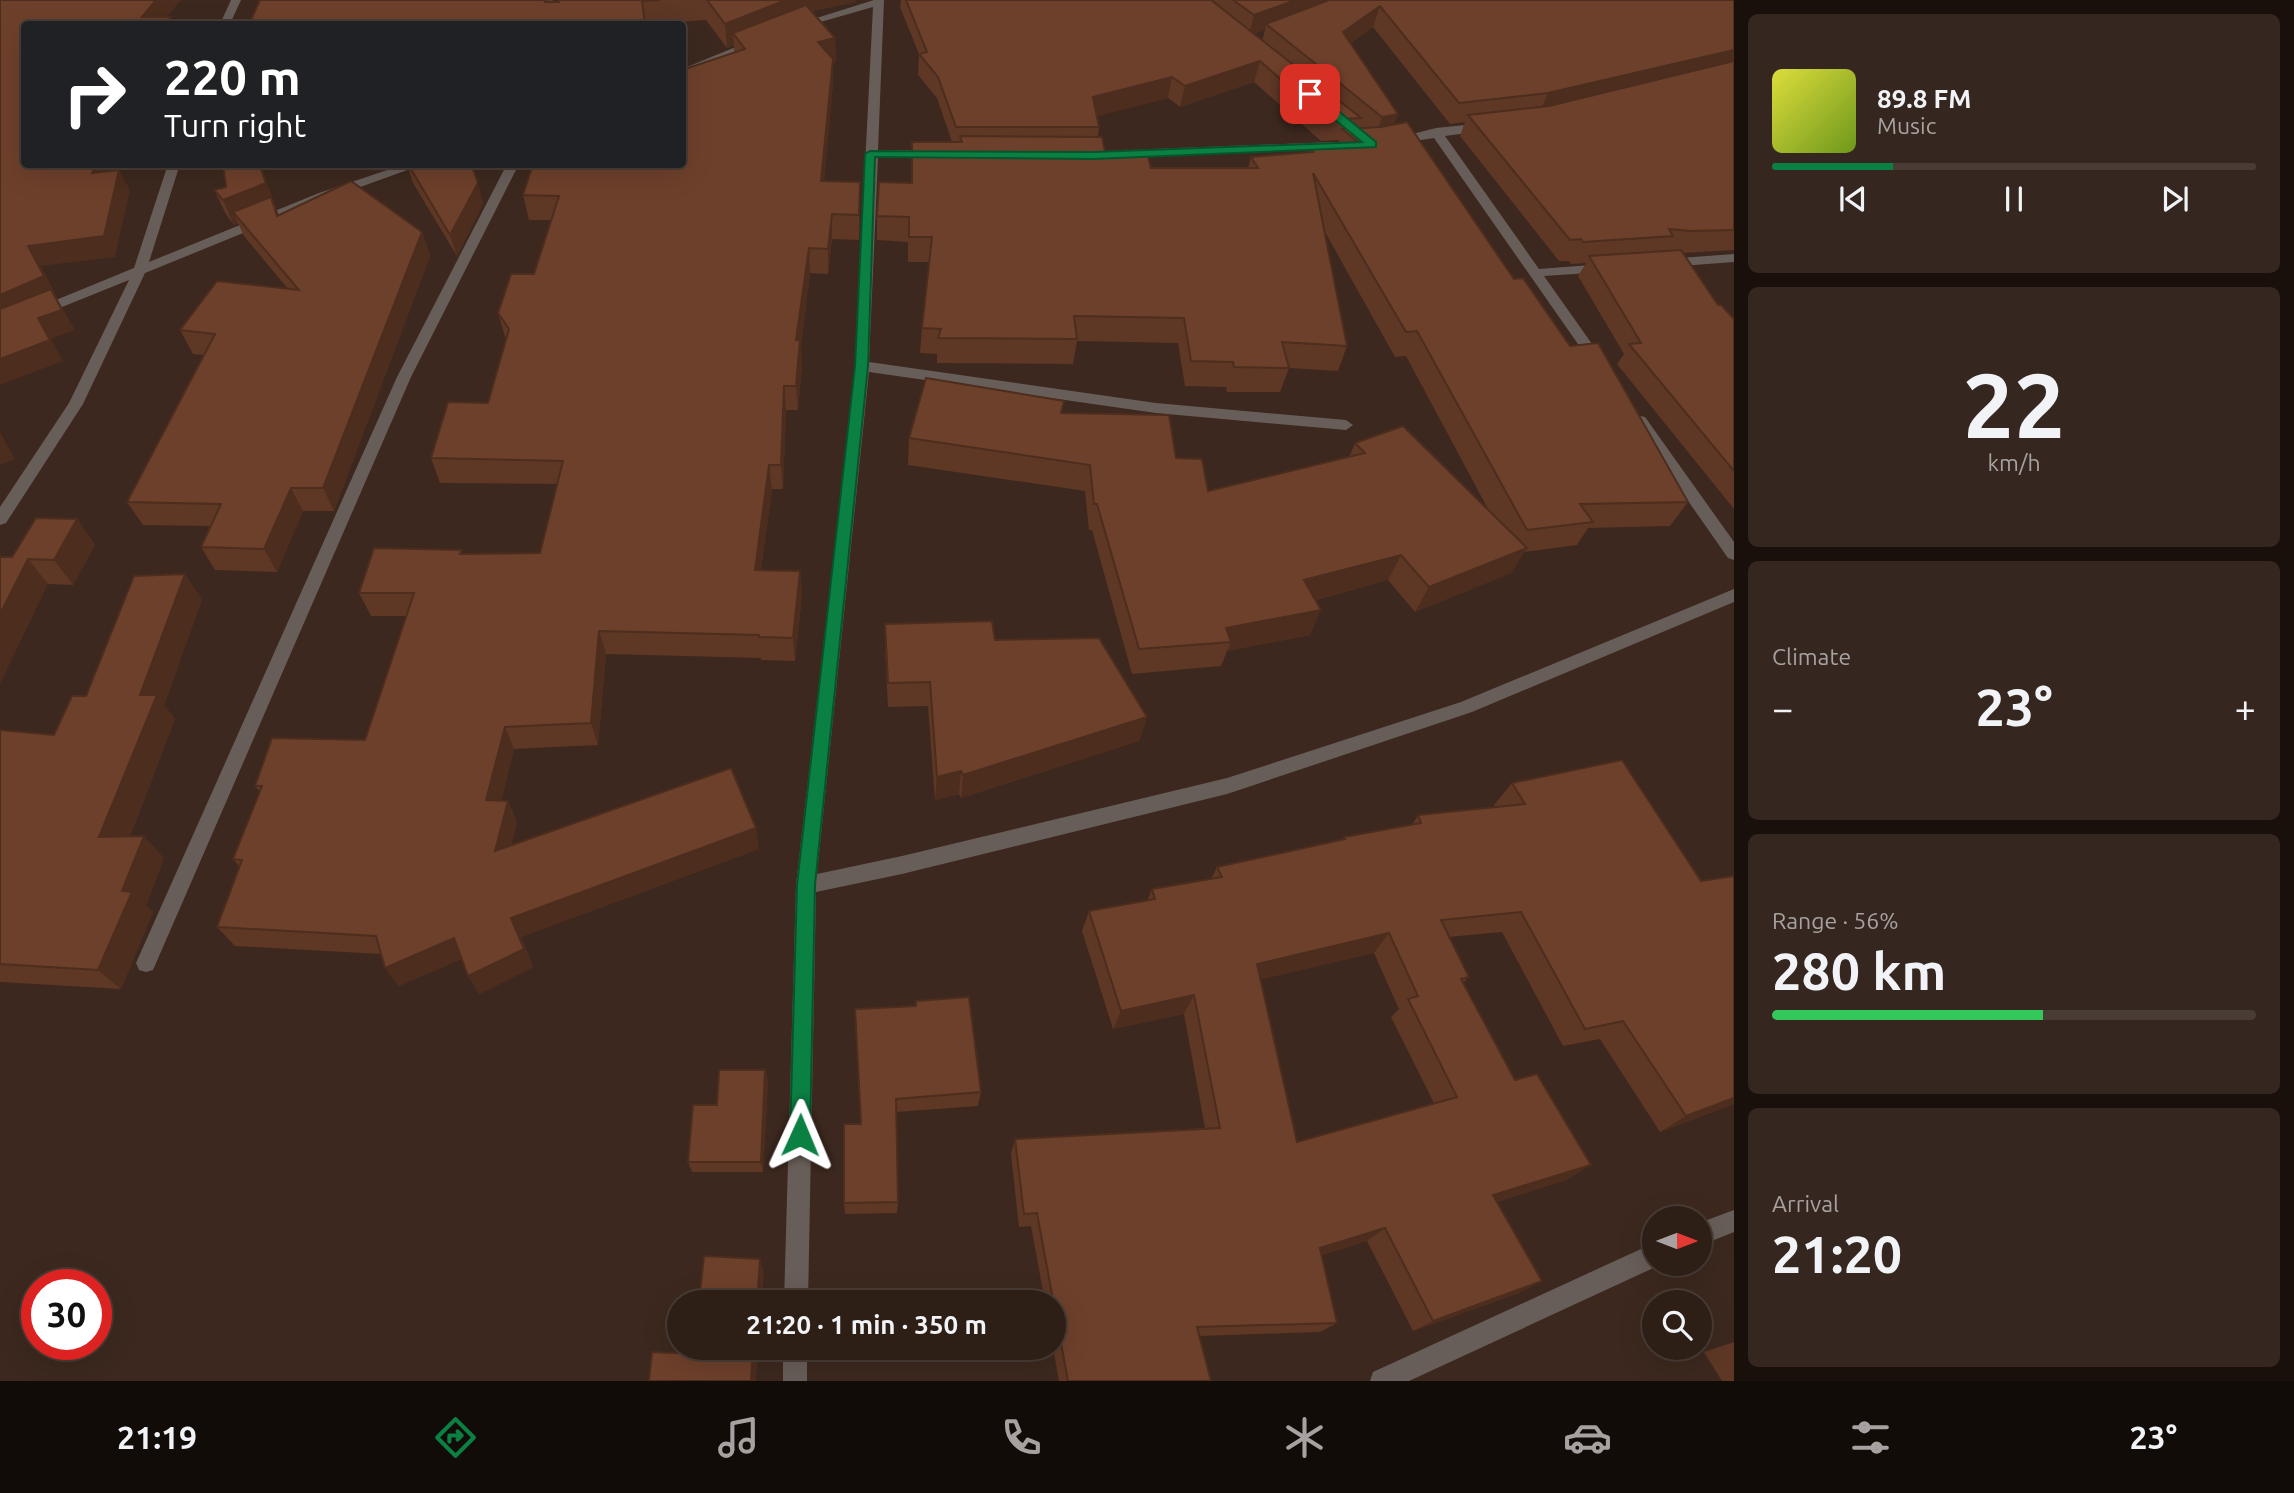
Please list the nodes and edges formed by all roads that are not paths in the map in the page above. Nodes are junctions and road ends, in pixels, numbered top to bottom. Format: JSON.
{"nodes":[{"id":1,"x":236,"y":0,"type":"edge"},
{"id":2,"x":879,"y":1,"type":"edge"},
{"id":3,"x":226,"y":21,"type":"edge"},
{"id":4,"x":785,"y":31,"type":"edge"},
{"id":5,"x":772,"y":36,"type":"edge"},
{"id":6,"x":686,"y":71,"type":"edge"},
{"id":7,"x":1500,"y":125,"type":"edge"},
{"id":8,"x":1436,"y":132,"type":"junction"},
{"id":9,"x":1385,"y":142,"type":"edge"},
{"id":10,"x":1344,"y":146,"type":"edge"},
{"id":11,"x":870,"y":154,"type":"junction"},
{"id":12,"x":949,"y":154,"type":"edge"},
{"id":13,"x":1108,"y":155,"type":"edge"},
{"id":14,"x":173,"y":168,"type":"edge"},
{"id":15,"x":406,"y":168,"type":"edge"},
{"id":16,"x":511,"y":168,"type":"edge"},
{"id":17,"x":1734,"y":258,"type":"edge"},
{"id":18,"x":1654,"y":264,"type":"edge"},
{"id":19,"x":1614,"y":267,"type":"edge"},
{"id":20,"x":141,"y":271,"type":"junction"},
{"id":21,"x":1535,"y":273,"type":"junction"},
{"id":22,"x":0,"y":328,"type":"edge"},
{"id":23,"x":862,"y":366,"type":"junction"},
{"id":24,"x":1606,"y":374,"type":"edge"},
{"id":25,"x":1630,"y":408,"type":"edge"},
{"id":26,"x":1346,"y":425,"type":"dead end"},
{"id":27,"x":0,"y":519,"type":"edge"},
{"id":28,"x":1734,"y":554,"type":"edge"},
{"id":29,"x":1734,"y":595,"type":"edge"},
{"id":30,"x":806,"y":885,"type":"junction"},
{"id":31,"x":146,"y":963,"type":"dead end"},
{"id":32,"x":1734,"y":1221,"type":"edge"},
{"id":33,"x":1712,"y":1230,"type":"edge"},
{"id":34,"x":1642,"y":1261,"type":"edge"},
{"id":35,"x":796,"y":1290,"type":"edge"},
{"id":36,"x":795,"y":1360,"type":"edge"},
{"id":37,"x":794,"y":1381,"type":"edge"},
{"id":38,"x":1382,"y":1381,"type":"edge"}],
"edges":[{"from":1,"to":3,"type":"street"},
{"from":2,"to":4,"type":"street"},
{"from":2,"to":11,"type":"street"},
{"from":5,"to":6,"type":"street"},
{"from":7,"to":8,"type":"street"},
{"from":8,"to":9,"type":"street"},
{"from":8,"to":21,"type":"street"},
{"from":10,"to":13,"type":"street"},
{"from":11,"to":12,"type":"street"},
{"from":11,"to":23,"type":"street"},
{"from":14,"to":20,"type":"street"},
{"from":15,"to":20,"type":"street"},
{"from":16,"to":31,"type":"street"},
{"from":17,"to":18,"type":"street"},
{"from":19,"to":21,"type":"street"},
{"from":20,"to":22,"type":"street"},
{"from":20,"to":27,"type":"street"},
{"from":21,"to":24,"type":"street"},
{"from":23,"to":26,"type":"street"},
{"from":23,"to":30,"type":"street"},
{"from":25,"to":28,"type":"street"},
{"from":29,"to":30,"type":"street"},
{"from":30,"to":35,"type":"street"},
{"from":32,"to":33,"type":"street"},
{"from":34,"to":38,"type":"street"},
{"from":36,"to":37,"type":"street"}]}
